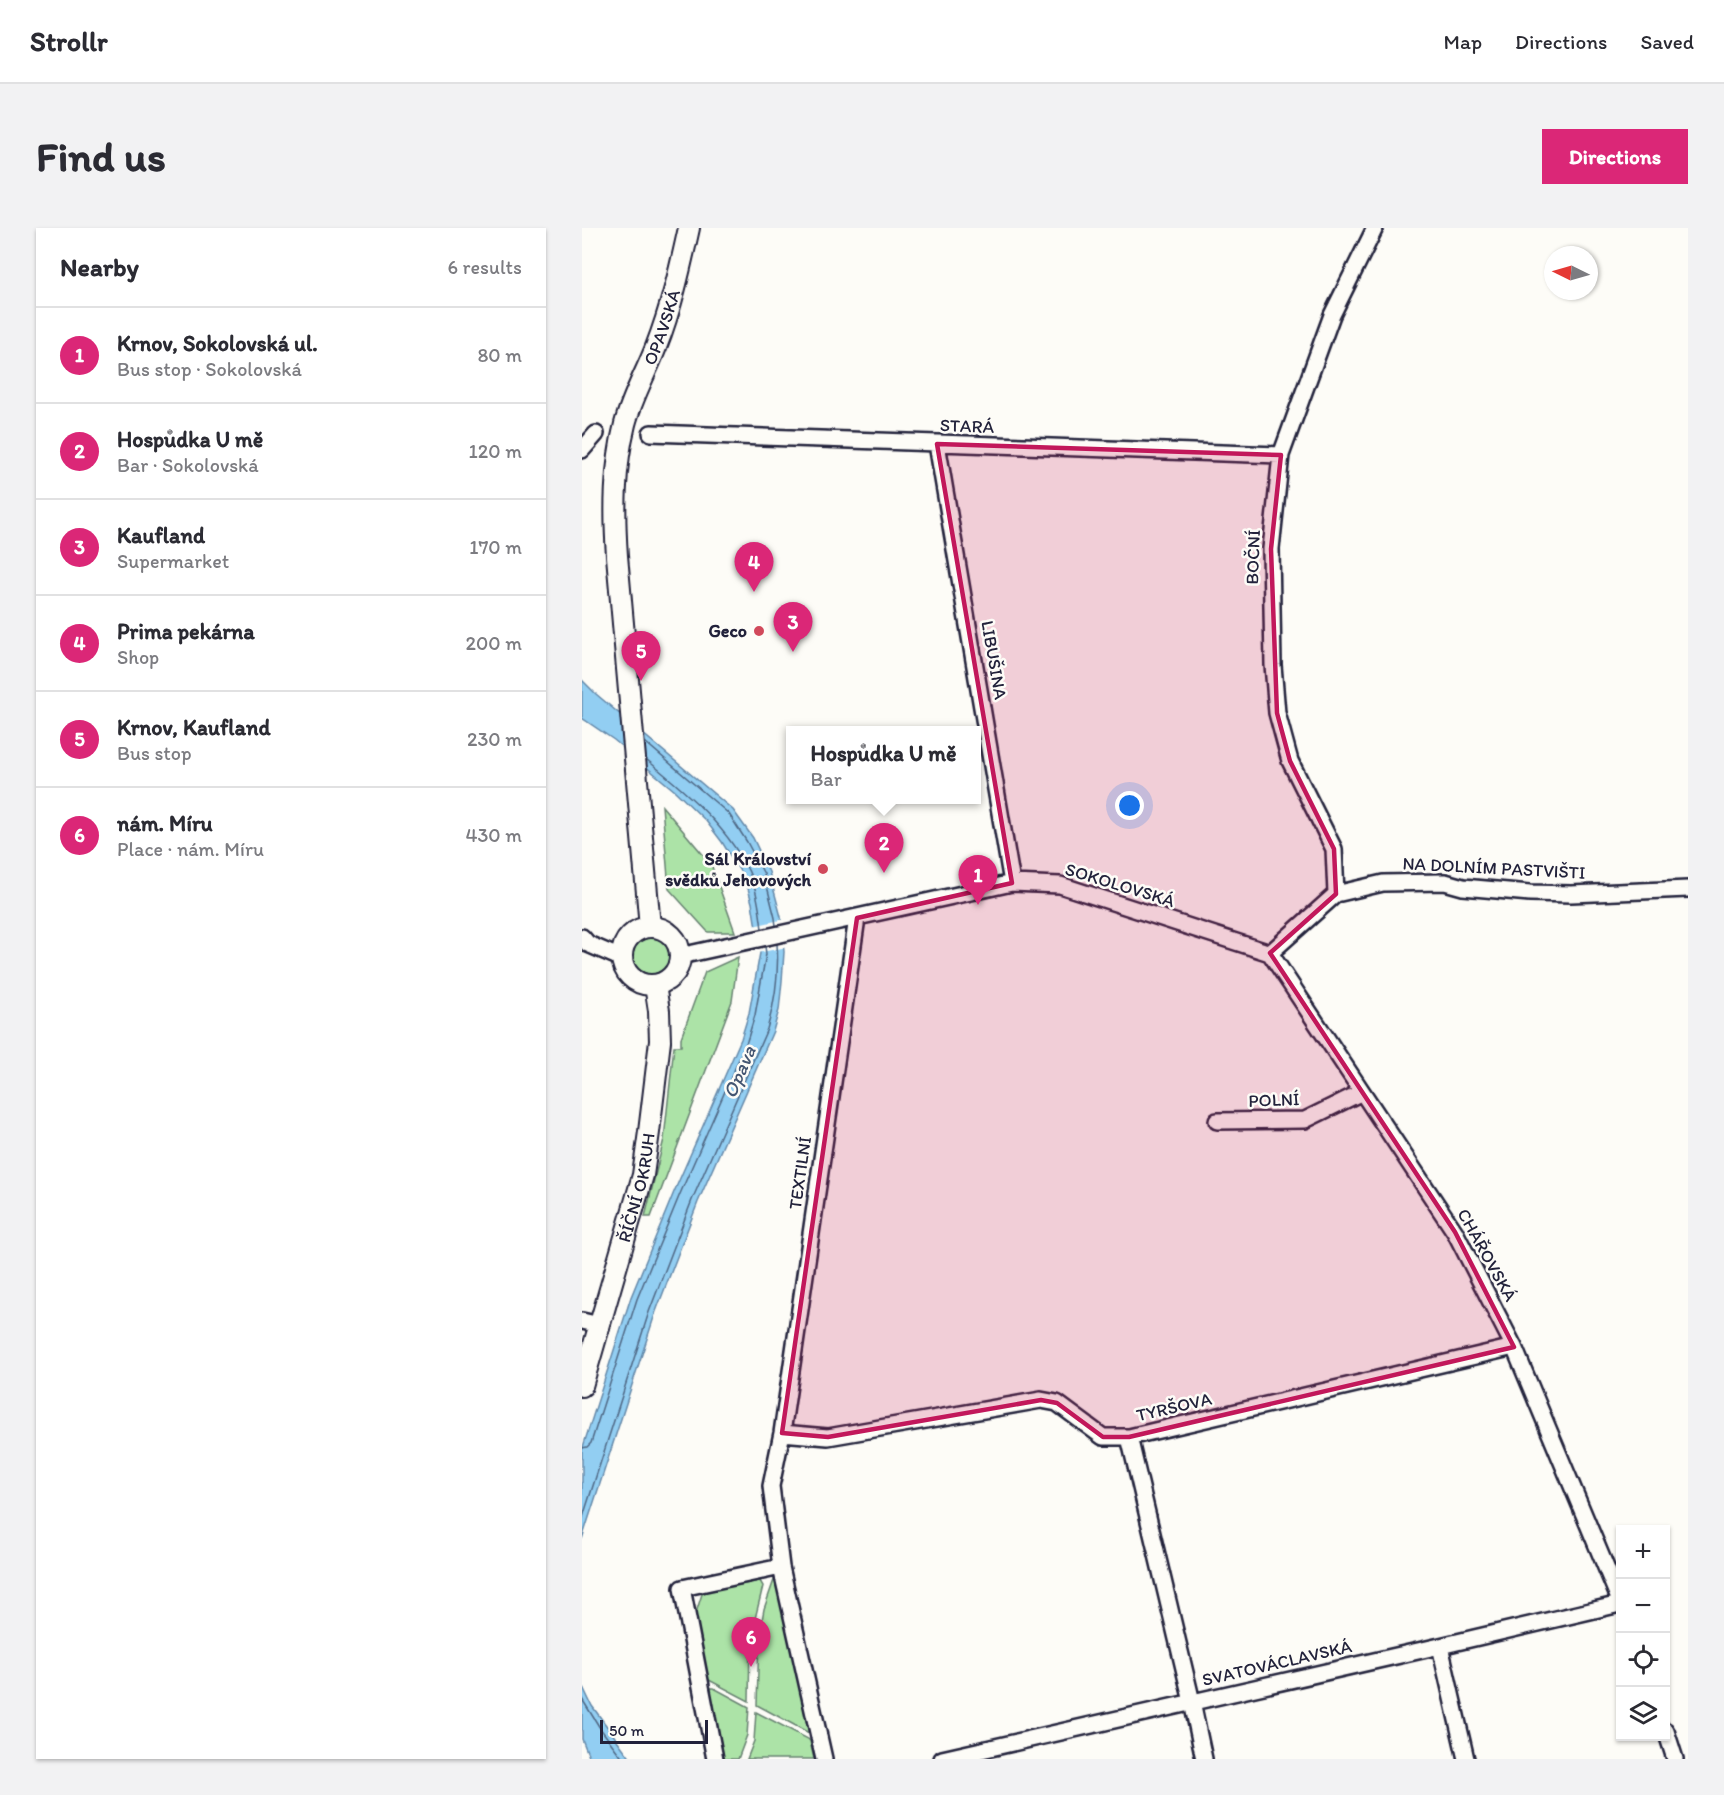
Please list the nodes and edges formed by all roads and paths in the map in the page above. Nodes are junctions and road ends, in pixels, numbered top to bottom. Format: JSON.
{"nodes":[{"id":1,"x":689,"y":228,"type":"edge"},
{"id":2,"x":1374,"y":228,"type":"edge"},
{"id":3,"x":651,"y":433,"type":"dead end"},
{"id":4,"x":596,"y":434,"type":"dead end"},
{"id":5,"x":937,"y":444,"type":"junction"},
{"id":6,"x":582,"y":450,"type":"edge"},
{"id":7,"x":1281,"y":456,"type":"junction"},
{"id":8,"x":1012,"y":883,"type":"junction"},
{"id":9,"x":1688,"y":889,"type":"edge"},
{"id":10,"x":1336,"y":894,"type":"junction"},
{"id":11,"x":857,"y":918,"type":"junction"},
{"id":12,"x":650,"y":927,"type":"junction"},
{"id":13,"x":582,"y":937,"type":"edge"},
{"id":14,"x":1270,"y":953,"type":"junction"},
{"id":15,"x":680,"y":956,"type":"junction"},
{"id":16,"x":623,"y":959,"type":"junction"},
{"id":17,"x":655,"y":984,"type":"junction"},
{"id":18,"x":1362,"y":1092,"type":"junction"},
{"id":19,"x":1217,"y":1121,"type":"dead end"},
{"id":20,"x":591,"y":1323,"type":"edge"},
{"id":21,"x":1514,"y":1347,"type":"junction"},
{"id":22,"x":582,"y":1386,"type":"edge"},
{"id":23,"x":782,"y":1433,"type":"junction"},
{"id":24,"x":1129,"y":1437,"type":"junction"},
{"id":25,"x":781,"y":1567,"type":"junction"},
{"id":26,"x":1616,"y":1592,"type":"edge"},
{"id":27,"x":1616,"y":1603,"type":"edge"},
{"id":28,"x":1440,"y":1646,"type":"junction"},
{"id":29,"x":1192,"y":1702,"type":"junction"},
{"id":30,"x":1669,"y":1741,"type":"edge"},
{"id":31,"x":715,"y":1759,"type":"edge"},
{"id":32,"x":824,"y":1759,"type":"edge"},
{"id":33,"x":942,"y":1759,"type":"edge"},
{"id":34,"x":1204,"y":1759,"type":"edge"},
{"id":35,"x":1466,"y":1759,"type":"edge"},
{"id":36,"x":1675,"y":1759,"type":"edge"}],
"edges":[{"from":1,"to":12,"type":"main road","name":"OPAVSKÁ"},
{"from":2,"to":7,"type":"street","name":"BOČNÍ"},
{"from":3,"to":5,"type":"street","name":"STARÁ"},
{"from":4,"to":6,"type":"street"},
{"from":5,"to":7,"type":"street","name":"STARÁ"},
{"from":5,"to":8,"type":"street","name":"LIBUŠINA"},
{"from":7,"to":10,"type":"street","name":"BOČNÍ"},
{"from":8,"to":11,"type":"street","name":"SOKOLOVSKÁ"},
{"from":8,"to":14,"type":"street","name":"SOKOLOVSKÁ"},
{"from":9,"to":10,"type":"street","name":"NA DOLNÍM PASTVIŠTI"},
{"from":10,"to":14,"type":"street"},
{"from":11,"to":15,"type":"street","name":"SOKOLOVSKÁ"},
{"from":11,"to":23,"type":"street","name":"TEXTILNÍ"},
{"from":12,"to":15,"type":"main road"},
{"from":12,"to":16,"type":"main road"},
{"from":13,"to":16,"type":"street"},
{"from":14,"to":18,"type":"street","name":"CHÁŘOVSKÁ"},
{"from":15,"to":17,"type":"main road"},
{"from":16,"to":17,"type":"main road"},
{"from":17,"to":20,"type":"main road","name":"ŘÍČNÍ OKRUH"},
{"from":18,"to":19,"type":"street","name":"POLNÍ"},
{"from":18,"to":21,"type":"street","name":"CHÁŘOVSKÁ"},
{"from":20,"to":22,"type":"main road","name":"ŘÍČNÍ OKRUH"},
{"from":21,"to":24,"type":"street","name":"TYRŠOVA"},
{"from":21,"to":26,"type":"street","name":"CHÁŘOVSKÁ"},
{"from":23,"to":24,"type":"street"},
{"from":23,"to":25,"type":"street","name":"TEXTILNÍ"},
{"from":24,"to":29,"type":"street","name":"TYRŠOVA"},
{"from":25,"to":31,"type":"street"},
{"from":25,"to":32,"type":"street","name":"TEXTILNÍ"},
{"from":27,"to":28,"type":"street","name":"SVATOVÁCLAVSKÁ"},
{"from":28,"to":29,"type":"street","name":"SVATOVÁCLAVSKÁ"},
{"from":28,"to":35,"type":"street"},
{"from":29,"to":33,"type":"street","name":"SVATOVÁCLAVSKÁ"},
{"from":29,"to":34,"type":"street","name":"TYRŠOVA"},
{"from":30,"to":36,"type":"street"}]}
